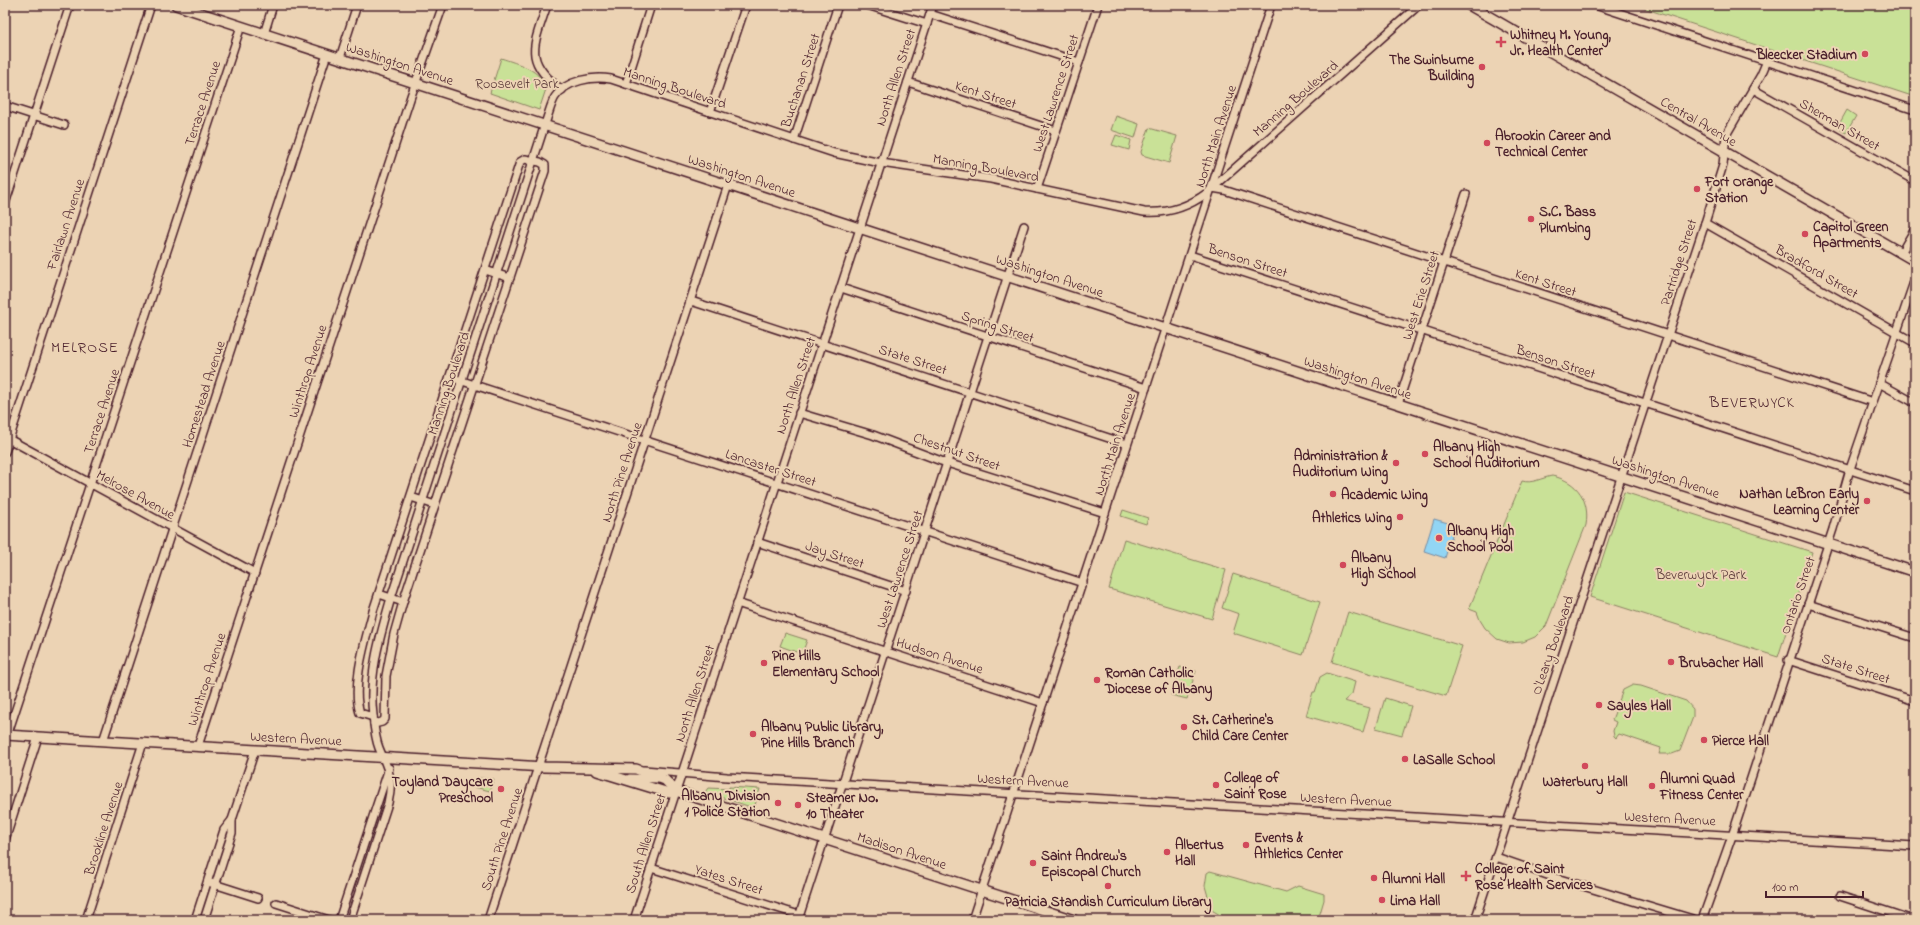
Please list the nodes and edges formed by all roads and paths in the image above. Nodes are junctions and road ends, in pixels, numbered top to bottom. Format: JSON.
{"nodes":[{"id":1,"x":70,"y":5,"type":"edge"},
{"id":2,"x":151,"y":5,"type":"edge"},
{"id":3,"x":176,"y":5,"type":"edge"},
{"id":4,"x":273,"y":5,"type":"edge"},
{"id":5,"x":357,"y":5,"type":"edge"},
{"id":6,"x":443,"y":5,"type":"edge"},
{"id":7,"x":547,"y":5,"type":"edge"},
{"id":8,"x":651,"y":5,"type":"edge"},
{"id":9,"x":746,"y":5,"type":"edge"},
{"id":10,"x":838,"y":5,"type":"edge"},
{"id":11,"x":868,"y":5,"type":"edge"},
{"id":12,"x":933,"y":5,"type":"edge"},
{"id":13,"x":1098,"y":5,"type":"edge"},
{"id":14,"x":1272,"y":5,"type":"edge"},
{"id":15,"x":1419,"y":5,"type":"edge"},
{"id":16,"x":1469,"y":5,"type":"edge"},
{"id":17,"x":1595,"y":5,"type":"edge"},
{"id":18,"x":191,"y":7,"type":"edge"},
{"id":19,"x":930,"y":14,"type":"junction"},
{"id":20,"x":927,"y":24,"type":"junction"},
{"id":21,"x":241,"y":26,"type":"junction"},
{"id":22,"x":264,"y":34,"type":"junction"},
{"id":23,"x":328,"y":54,"type":"junction"},
{"id":24,"x":340,"y":58,"type":"junction"},
{"id":25,"x":1767,"y":61,"type":"junction"},
{"id":26,"x":1079,"y":62,"type":"junction"},
{"id":27,"x":908,"y":82,"type":"junction"},
{"id":28,"x":416,"y":83,"type":"junction"},
{"id":29,"x":626,"y":84,"type":"junction"},
{"id":30,"x":1753,"y":88,"type":"junction"},
{"id":31,"x":562,"y":90,"type":"junction"},
{"id":32,"x":5,"y":106,"type":"edge"},
{"id":33,"x":1915,"y":110,"type":"edge"},
{"id":34,"x":710,"y":112,"type":"junction"},
{"id":35,"x":34,"y":115,"type":"junction"},
{"id":36,"x":64,"y":125,"type":"dead end"},
{"id":37,"x":545,"y":125,"type":"junction"},
{"id":38,"x":1056,"y":131,"type":"junction"},
{"id":39,"x":794,"y":140,"type":"junction"},
{"id":40,"x":1724,"y":152,"type":"junction"},
{"id":41,"x":534,"y":160,"type":"junction"},
{"id":42,"x":881,"y":163,"type":"junction"},
{"id":43,"x":1915,"y":181,"type":"edge"},
{"id":44,"x":728,"y":185,"type":"junction"},
{"id":45,"x":1212,"y":188,"type":"junction"},
{"id":46,"x":1037,"y":189,"type":"junction"},
{"id":47,"x":1466,"y":194,"type":"dead end"},
{"id":48,"x":5,"y":204,"type":"edge"},
{"id":49,"x":1704,"y":223,"type":"junction"},
{"id":50,"x":1024,"y":226,"type":"dead end"},
{"id":51,"x":860,"y":228,"type":"junction"},
{"id":52,"x":1915,"y":228,"type":"edge"},
{"id":53,"x":1901,"y":253,"type":"junction"},
{"id":54,"x":1190,"y":255,"type":"junction"},
{"id":55,"x":1915,"y":262,"type":"edge"},
{"id":56,"x":1445,"y":263,"type":"junction"},
{"id":57,"x":485,"y":270,"type":"junction"},
{"id":58,"x":498,"y":274,"type":"junction"},
{"id":59,"x":1008,"y":276,"type":"junction"},
{"id":60,"x":510,"y":278,"type":"junction"},
{"id":61,"x":1915,"y":279,"type":"edge"},
{"id":62,"x":841,"y":288,"type":"junction"},
{"id":63,"x":691,"y":301,"type":"junction"},
{"id":64,"x":1166,"y":327,"type":"junction"},
{"id":65,"x":1422,"y":331,"type":"junction"},
{"id":66,"x":1896,"y":332,"type":"junction"},
{"id":67,"x":989,"y":336,"type":"junction"},
{"id":68,"x":1668,"y":336,"type":"junction"},
{"id":69,"x":823,"y":343,"type":"junction"},
{"id":70,"x":1915,"y":343,"type":"edge"},
{"id":71,"x":450,"y":377,"type":"junction"},
{"id":72,"x":463,"y":381,"type":"junction"},
{"id":73,"x":1879,"y":383,"type":"junction"},
{"id":74,"x":474,"y":384,"type":"junction"},
{"id":75,"x":1146,"y":388,"type":"junction"},
{"id":76,"x":971,"y":392,"type":"junction"},
{"id":77,"x":1873,"y":402,"type":"junction"},
{"id":78,"x":1398,"y":404,"type":"junction"},
{"id":79,"x":1645,"y":404,"type":"junction"},
{"id":80,"x":1915,"y":404,"type":"edge"},
{"id":81,"x":799,"y":413,"type":"junction"},
{"id":82,"x":7,"y":438,"type":"edge"},
{"id":83,"x":646,"y":440,"type":"junction"},
{"id":84,"x":1127,"y":444,"type":"junction"},
{"id":85,"x":5,"y":452,"type":"edge"},
{"id":86,"x":948,"y":462,"type":"junction"},
{"id":87,"x":1850,"y":469,"type":"junction"},
{"id":88,"x":1621,"y":476,"type":"junction"},
{"id":89,"x":777,"y":483,"type":"junction"},
{"id":90,"x":91,"y":484,"type":"junction"},
{"id":91,"x":1915,"y":491,"type":"edge"},
{"id":92,"x":411,"y":497,"type":"junction"},
{"id":93,"x":423,"y":501,"type":"junction"},
{"id":94,"x":435,"y":505,"type":"junction"},
{"id":95,"x":1105,"y":513,"type":"junction"},
{"id":96,"x":172,"y":528,"type":"junction"},
{"id":97,"x":925,"y":531,"type":"junction"},
{"id":98,"x":757,"y":542,"type":"junction"},
{"id":99,"x":1828,"y":543,"type":"junction"},
{"id":100,"x":1915,"y":572,"type":"edge"},
{"id":101,"x":255,"y":573,"type":"junction"},
{"id":102,"x":1083,"y":583,"type":"junction"},
{"id":103,"x":906,"y":591,"type":"junction"},
{"id":104,"x":379,"y":594,"type":"junction"},
{"id":105,"x":391,"y":598,"type":"junction"},
{"id":106,"x":404,"y":602,"type":"junction"},
{"id":107,"x":737,"y":603,"type":"junction"},
{"id":108,"x":1808,"y":604,"type":"junction"},
{"id":109,"x":1915,"y":638,"type":"edge"},
{"id":110,"x":886,"y":651,"type":"junction"},
{"id":111,"x":1788,"y":660,"type":"junction"},
{"id":112,"x":1915,"y":701,"type":"edge"},
{"id":113,"x":1043,"y":703,"type":"junction"},
{"id":114,"x":374,"y":720,"type":"junction"},
{"id":115,"x":6,"y":735,"type":"edge"},
{"id":116,"x":38,"y":737,"type":"junction"},
{"id":117,"x":103,"y":741,"type":"junction"},
{"id":118,"x":143,"y":743,"type":"junction"},
{"id":119,"x":198,"y":746,"type":"junction"},
{"id":120,"x":255,"y":750,"type":"junction"},
{"id":121,"x":384,"y":757,"type":"junction"},
{"id":122,"x":539,"y":766,"type":"junction"},
{"id":123,"x":389,"y":768,"type":"junction"},
{"id":124,"x":586,"y":769,"type":"junction"},
{"id":125,"x":636,"y":769,"type":"junction"},
{"id":126,"x":681,"y":773,"type":"junction"},
{"id":127,"x":623,"y":778,"type":"junction"},
{"id":128,"x":662,"y":778,"type":"junction"},
{"id":129,"x":843,"y":784,"type":"junction"},
{"id":130,"x":676,"y":791,"type":"junction"},
{"id":131,"x":1013,"y":794,"type":"junction"},
{"id":132,"x":232,"y":820,"type":"junction"},
{"id":133,"x":1508,"y":823,"type":"junction"},
{"id":134,"x":1732,"y":836,"type":"junction"},
{"id":135,"x":825,"y":839,"type":"junction"},
{"id":136,"x":5,"y":840,"type":"edge"},
{"id":137,"x":363,"y":845,"type":"junction"},
{"id":138,"x":1915,"y":846,"type":"edge"},
{"id":139,"x":373,"y":848,"type":"junction"},
{"id":140,"x":1496,"y":857,"type":"junction"},
{"id":141,"x":651,"y":868,"type":"junction"},
{"id":142,"x":207,"y":882,"type":"junction"},
{"id":143,"x":216,"y":884,"type":"junction"},
{"id":144,"x":982,"y":890,"type":"junction"},
{"id":145,"x":1840,"y":896,"type":"dead end"},
{"id":146,"x":258,"y":898,"type":"dead end"},
{"id":147,"x":276,"y":903,"type":"dead end"},
{"id":148,"x":798,"y":918,"type":"edge"},
{"id":149,"x":86,"y":920,"type":"edge"},
{"id":150,"x":195,"y":920,"type":"edge"},
{"id":151,"x":204,"y":920,"type":"edge"},
{"id":152,"x":329,"y":920,"type":"edge"},
{"id":153,"x":339,"y":920,"type":"edge"},
{"id":154,"x":350,"y":920,"type":"edge"},
{"id":155,"x":488,"y":920,"type":"edge"},
{"id":156,"x":634,"y":920,"type":"edge"},
{"id":157,"x":972,"y":920,"type":"edge"},
{"id":158,"x":1074,"y":920,"type":"edge"},
{"id":159,"x":1475,"y":920,"type":"edge"},
{"id":160,"x":1696,"y":920,"type":"edge"},
{"id":161,"x":1702,"y":920,"type":"edge"},
{"id":162,"x":1912,"y":920,"type":"edge"}],
"edges":[{"from":1,"to":35,"type":"street"},
{"from":2,"to":82,"type":"street","name":"Fairlawn Avenue"},
{"from":3,"to":18,"type":"main road","name":"Washington Avenue"},
{"from":4,"to":22,"type":"street"},
{"from":5,"to":24,"type":"street"},
{"from":6,"to":28,"type":"street","name":"Winthrop Avenue"},
{"from":7,"to":31,"type":"street"},
{"from":8,"to":29,"type":"street"},
{"from":9,"to":34,"type":"street"},
{"from":10,"to":39,"type":"street","name":"Buchanan Street"},
{"from":11,"to":20,"type":"street"},
{"from":12,"to":19,"type":"street","name":"North Allen Street"},
{"from":13,"to":26,"type":"street","name":"West Lawrence Street"},
{"from":14,"to":45,"type":"street","name":"North Main Avenue"},
{"from":15,"to":45,"type":"street","name":"Manning Boulevard"},
{"from":16,"to":40,"type":"main road","name":"Central Avenue"},
{"from":17,"to":25,"type":"street"},
{"from":18,"to":21,"type":"main road","name":"Washington Avenue"},
{"from":19,"to":20,"type":"street","name":"North Allen Street"},
{"from":19,"to":26,"type":"street"},
{"from":20,"to":27,"type":"street","name":"North Allen Street"},
{"from":21,"to":22,"type":"main road","name":"Washington Avenue"},
{"from":21,"to":90,"type":"street","name":"Terrace Avenue"},
{"from":22,"to":23,"type":"main road","name":"Washington Avenue"},
{"from":23,"to":24,"type":"main road","name":"Washington Avenue"},
{"from":23,"to":96,"type":"street","name":"Homestead Avenue"},
{"from":24,"to":28,"type":"main road","name":"Washington Avenue"},
{"from":25,"to":30,"type":"street","name":"Partridge Street"},
{"from":25,"to":33,"type":"street"},
{"from":26,"to":38,"type":"street","name":"West Lawrence Street"},
{"from":27,"to":38,"type":"street","name":"Kent Street"},
{"from":27,"to":42,"type":"street","name":"North Allen Street"},
{"from":28,"to":37,"type":"main road","name":"Washington Avenue"},
{"from":28,"to":101,"type":"street","name":"Winthrop Avenue"},
{"from":29,"to":31,"type":"street","name":"Manning Boulevard"},
{"from":29,"to":34,"type":"street","name":"Manning Boulevard"},
{"from":30,"to":40,"type":"street","name":"Partridge Street"},
{"from":30,"to":43,"type":"street","name":"Sherman Street"},
{"from":31,"to":37,"type":"street","name":"Manning Boulevard"},
{"from":32,"to":35,"type":"street"},
{"from":34,"to":39,"type":"street","name":"Manning Boulevard"},
{"from":35,"to":36,"type":"street"},
{"from":35,"to":48,"type":"street"},
{"from":37,"to":41,"type":"street","name":"Manning Boulevard"},
{"from":37,"to":44,"type":"main road","name":"Washington Avenue"},
{"from":38,"to":46,"type":"street","name":"West Lawrence Street"},
{"from":39,"to":42,"type":"street","name":"Manning Boulevard"},
{"from":40,"to":49,"type":"street","name":"Partridge Street"},
{"from":40,"to":53,"type":"main road","name":"Central Avenue"},
{"from":41,"to":57,"type":"street","name":"Manning Boulevard"},
{"from":41,"to":58,"type":"street","name":"Manning Boulevard"},
{"from":41,"to":60,"type":"street","name":"Manning Boulevard"},
{"from":42,"to":46,"type":"street","name":"Manning Boulevard"},
{"from":42,"to":51,"type":"street","name":"North Allen Street"},
{"from":44,"to":51,"type":"main road","name":"Washington Avenue"},
{"from":44,"to":63,"type":"street","name":"North Pine Avenue"},
{"from":45,"to":46,"type":"street","name":"Manning Boulevard"},
{"from":45,"to":54,"type":"street","name":"North Main Avenue"},
{"from":45,"to":56,"type":"street","name":"Kent Street"},
{"from":47,"to":56,"type":"street","name":"West Erie Street"},
{"from":49,"to":66,"type":"street","name":"Bradford Street"},
{"from":49,"to":68,"type":"street","name":"Partridge Street"},
{"from":50,"to":59,"type":"street","name":"West Lawrence Street"},
{"from":51,"to":59,"type":"main road","name":"Washington Avenue"},
{"from":51,"to":62,"type":"street","name":"North Allen Street"},
{"from":52,"to":53,"type":"street"},
{"from":53,"to":55,"type":"main road","name":"Central Avenue"},
{"from":54,"to":64,"type":"street","name":"North Main Avenue"},
{"from":54,"to":65,"type":"street","name":"Benson Street"},
{"from":56,"to":65,"type":"street","name":"West Erie Street"},
{"from":56,"to":68,"type":"street","name":"Kent Street"},
{"from":57,"to":58,"type":"street"},
{"from":57,"to":71,"type":"street","name":"Manning Boulevard"},
{"from":58,"to":60,"type":"street"},
{"from":58,"to":72,"type":"street","name":"Manning Boulevard"},
{"from":59,"to":64,"type":"main road","name":"Washington Avenue"},
{"from":59,"to":67,"type":"street","name":"West Lawrence Street"},
{"from":60,"to":74,"type":"street","name":"Manning Boulevard"},
{"from":61,"to":66,"type":"street","name":"Ontario Street"},
{"from":62,"to":67,"type":"street","name":"Spring Street"},
{"from":62,"to":69,"type":"street","name":"North Allen Street"},
{"from":63,"to":69,"type":"street","name":"State Street"},
{"from":63,"to":83,"type":"street","name":"North Pine Avenue"},
{"from":64,"to":75,"type":"street","name":"North Main Avenue"},
{"from":64,"to":78,"type":"main road","name":"Washington Avenue"},
{"from":65,"to":78,"type":"street","name":"West Erie Street"},
{"from":65,"to":79,"type":"street","name":"Benson Street"},
{"from":66,"to":70,"type":"street","name":"Bradford Street"},
{"from":66,"to":73,"type":"street","name":"Ontario Street"},
{"from":67,"to":75,"type":"street","name":"Spring Street"},
{"from":67,"to":76,"type":"street","name":"West Lawrence Street"},
{"from":68,"to":77,"type":"street","name":"Kent Street"},
{"from":68,"to":79,"type":"street","name":"Partridge Street"},
{"from":69,"to":76,"type":"street","name":"State Street"},
{"from":69,"to":81,"type":"street","name":"North Allen Street"},
{"from":71,"to":72,"type":"street","name":"Lancaster Street"},
{"from":71,"to":92,"type":"street","name":"Manning Boulevard"},
{"from":72,"to":74,"type":"street","name":"Lancaster Street"},
{"from":72,"to":93,"type":"street","name":"Manning Boulevard"},
{"from":73,"to":77,"type":"street","name":"Ontario Street"},
{"from":73,"to":80,"type":"street"},
{"from":74,"to":83,"type":"street","name":"Lancaster Street"},
{"from":74,"to":94,"type":"street","name":"Manning Boulevard"},
{"from":75,"to":84,"type":"street","name":"North Main Avenue"},
{"from":76,"to":84,"type":"street","name":"State Street"},
{"from":76,"to":86,"type":"street","name":"West Lawrence Street"},
{"from":77,"to":87,"type":"street","name":"Ontario Street"},
{"from":78,"to":88,"type":"main road","name":"Washington Avenue"},
{"from":79,"to":87,"type":"street","name":"Benson Street"},
{"from":79,"to":88,"type":"street","name":"Partridge Street"},
{"from":81,"to":86,"type":"street","name":"Chestnut Street"},
{"from":81,"to":89,"type":"street","name":"North Allen Street"},
{"from":82,"to":85,"type":"street","name":"Fairlawn Avenue"},
{"from":82,"to":90,"type":"street","name":"Melrose Avenue"},
{"from":83,"to":89,"type":"street","name":"Lancaster Street"},
{"from":83,"to":122,"type":"street","name":"North Pine Avenue"},
{"from":84,"to":95,"type":"street","name":"North Main Avenue"},
{"from":86,"to":95,"type":"street","name":"Chestnut Street"},
{"from":86,"to":97,"type":"street","name":"West Lawrence Street"},
{"from":87,"to":91,"type":"street","name":"Benson Street"},
{"from":87,"to":99,"type":"street","name":"Ontario Street"},
{"from":88,"to":99,"type":"main road","name":"Washington Avenue"},
{"from":88,"to":133,"type":"street","name":"O'Leary Boulevard"},
{"from":89,"to":97,"type":"street","name":"Lancaster Street"},
{"from":89,"to":98,"type":"street","name":"North Allen Street"},
{"from":90,"to":96,"type":"street","name":"Melrose Avenue"},
{"from":90,"to":115,"type":"street","name":"Terrace Avenue"},
{"from":92,"to":93,"type":"street"},
{"from":92,"to":104,"type":"street","name":"Manning Boulevard"},
{"from":93,"to":94,"type":"street"},
{"from":93,"to":105,"type":"street","name":"Manning Boulevard"},
{"from":94,"to":106,"type":"street","name":"Manning Boulevard"},
{"from":95,"to":102,"type":"street","name":"North Main Avenue"},
{"from":96,"to":101,"type":"street","name":"Melrose Avenue"},
{"from":96,"to":117,"type":"street","name":"Homestead Avenue"},
{"from":97,"to":102,"type":"street","name":"Lancaster Street"},
{"from":97,"to":103,"type":"street","name":"West Lawrence Street"},
{"from":98,"to":103,"type":"street","name":"Jay Street"},
{"from":98,"to":107,"type":"street","name":"North Allen Street"},
{"from":99,"to":100,"type":"main road","name":"Washington Avenue"},
{"from":99,"to":108,"type":"street","name":"Ontario Street"},
{"from":101,"to":119,"type":"street","name":"Winthrop Avenue"},
{"from":102,"to":113,"type":"street","name":"North Main Avenue"},
{"from":103,"to":110,"type":"street","name":"West Lawrence Street"},
{"from":104,"to":105,"type":"street"},
{"from":104,"to":114,"type":"street","name":"Manning Boulevard"},
{"from":105,"to":106,"type":"street"},
{"from":105,"to":114,"type":"street","name":"Manning Boulevard"},
{"from":106,"to":114,"type":"street","name":"Manning Boulevard"},
{"from":107,"to":110,"type":"street","name":"Hudson Avenue"},
{"from":107,"to":126,"type":"street","name":"North Allen Street"},
{"from":108,"to":109,"type":"street"},
{"from":108,"to":111,"type":"street","name":"Ontario Street"},
{"from":110,"to":113,"type":"street","name":"Hudson Avenue"},
{"from":110,"to":129,"type":"street","name":"West Lawrence Street"},
{"from":111,"to":112,"type":"street","name":"State Street"},
{"from":111,"to":134,"type":"street","name":"Ontario Street"},
{"from":113,"to":131,"type":"street","name":"North Main Avenue"},
{"from":114,"to":121,"type":"street","name":"Manning Boulevard"},
{"from":115,"to":116,"type":"main road","name":"Western Avenue"},
{"from":116,"to":117,"type":"main road","name":"Western Avenue"},
{"from":116,"to":136,"type":"street"},
{"from":117,"to":118,"type":"main road","name":"Western Avenue"},
{"from":118,"to":119,"type":"main road","name":"Western Avenue"},
{"from":118,"to":149,"type":"street","name":"Brookline Avenue"},
{"from":119,"to":120,"type":"main road","name":"Western Avenue"},
{"from":120,"to":121,"type":"main road","name":"Western Avenue"},
{"from":120,"to":132,"type":"street"},
{"from":121,"to":122,"type":"main road","name":"Western Avenue"},
{"from":121,"to":123,"type":"street","name":"Manning Boulevard"},
{"from":122,"to":124,"type":"main road","name":"Western Avenue"},
{"from":122,"to":155,"type":"street","name":"South Pine Avenue"},
{"from":123,"to":137,"type":"street"},
{"from":123,"to":139,"type":"street","name":"Manning Boulevard"},
{"from":124,"to":125,"type":"main road","name":"Western Avenue"},
{"from":124,"to":127,"type":"main road","name":"Western Avenue"},
{"from":125,"to":126,"type":"street","name":"Western Avenue"},
{"from":125,"to":128,"type":"main road","name":"Madison Avenue"},
{"from":126,"to":128,"type":"street","name":"Western Avenue"},
{"from":126,"to":129,"type":"street","name":"Western Avenue"},
{"from":126,"to":130,"type":"street","name":"South Allen Street"},
{"from":127,"to":128,"type":"street","name":"Western Avenue"},
{"from":127,"to":130,"type":"main road","name":"Madison Avenue"},
{"from":128,"to":130,"type":"main road","name":"Madison Avenue"},
{"from":129,"to":131,"type":"street","name":"Western Avenue"},
{"from":129,"to":135,"type":"street","name":"West Lawrence Street"},
{"from":130,"to":135,"type":"main road","name":"Madison Avenue"},
{"from":130,"to":141,"type":"street","name":"South Allen Street"},
{"from":131,"to":133,"type":"street","name":"Western Avenue"},
{"from":131,"to":144,"type":"street","name":"North Main Avenue"},
{"from":132,"to":142,"type":"street"},
{"from":132,"to":143,"type":"street"},
{"from":133,"to":134,"type":"street","name":"Western Avenue"},
{"from":133,"to":140,"type":"street"},
{"from":134,"to":138,"type":"street","name":"Western Avenue"},
{"from":134,"to":161,"type":"street","name":"Ontario Street"},
{"from":135,"to":144,"type":"main road","name":"Madison Avenue"},
{"from":135,"to":148,"type":"street","name":"West Lawrence Street"},
{"from":137,"to":139,"type":"street"},
{"from":137,"to":153,"type":"street"},
{"from":139,"to":154,"type":"street","name":"Manning Boulevard"},
{"from":140,"to":159,"type":"street"},
{"from":140,"to":160,"type":"street"},
{"from":141,"to":148,"type":"street","name":"Yates Street"},
{"from":141,"to":156,"type":"street","name":"South Allen Street"},
{"from":142,"to":143,"type":"street"},
{"from":142,"to":150,"type":"street"},
{"from":143,"to":146,"type":"street"},
{"from":143,"to":151,"type":"street"},
{"from":144,"to":157,"type":"street","name":"North Main Avenue"},
{"from":144,"to":158,"type":"main road","name":"Madison Avenue"},
{"from":145,"to":162,"type":"street"},
{"from":147,"to":152,"type":"street"}]}
